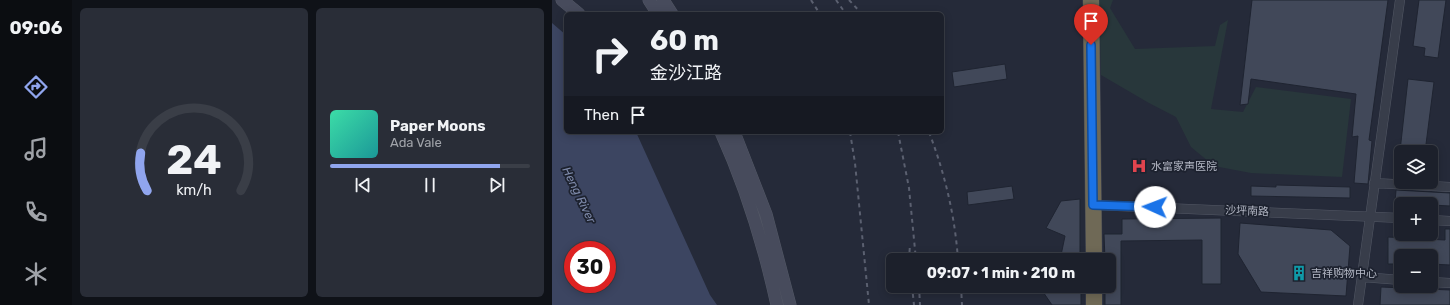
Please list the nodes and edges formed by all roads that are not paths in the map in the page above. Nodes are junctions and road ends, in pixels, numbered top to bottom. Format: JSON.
{"nodes":[{"id":1,"x":562,"y":0,"type":"edge"},
{"id":2,"x":649,"y":0,"type":"edge"},
{"id":3,"x":663,"y":0,"type":"edge"},
{"id":4,"x":1091,"y":0,"type":"edge"},
{"id":5,"x":1400,"y":0,"type":"edge"},
{"id":6,"x":576,"y":12,"type":"edge"},
{"id":7,"x":657,"y":12,"type":"edge"},
{"id":8,"x":671,"y":12,"type":"edge"},
{"id":9,"x":722,"y":134,"type":"edge"},
{"id":10,"x":735,"y":134,"type":"edge"},
{"id":11,"x":1374,"y":183,"type":"junction"},
{"id":12,"x":1450,"y":187,"type":"edge"},
{"id":13,"x":1093,"y":205,"type":"junction"},
{"id":14,"x":1370,"y":216,"type":"junction"},
{"id":15,"x":1394,"y":218,"type":"edge"},
{"id":16,"x":1438,"y":220,"type":"edge"},
{"id":17,"x":1450,"y":221,"type":"edge"},
{"id":18,"x":1094,"y":253,"type":"edge"},
{"id":19,"x":1362,"y":277,"type":"junction"},
{"id":20,"x":1394,"y":279,"type":"edge"},
{"id":21,"x":1438,"y":283,"type":"edge"},
{"id":22,"x":1450,"y":284,"type":"edge"},
{"id":23,"x":1094,"y":293,"type":"edge"},
{"id":24,"x":777,"y":305,"type":"edge"},
{"id":25,"x":790,"y":305,"type":"edge"},
{"id":26,"x":1094,"y":305,"type":"edge"},
{"id":27,"x":1358,"y":305,"type":"edge"}],
"edges":[{"from":1,"to":6,"type":"main road"},
{"from":2,"to":7,"type":"main road"},
{"from":3,"to":8,"type":"main road"},
{"from":4,"to":13,"type":"highway"},
{"from":5,"to":11,"type":"street"},
{"from":9,"to":24,"type":"main road"},
{"from":10,"to":25,"type":"main road"},
{"from":11,"to":12,"type":"street"},
{"from":11,"to":14,"type":"street"},
{"from":13,"to":14,"type":"street","name":"沙坪南路"},
{"from":13,"to":18,"type":"highway"},
{"from":14,"to":15,"type":"street","name":"沙坪南路"},
{"from":14,"to":19,"type":"street"},
{"from":16,"to":17,"type":"street"},
{"from":19,"to":20,"type":"street"},
{"from":19,"to":27,"type":"street"},
{"from":21,"to":22,"type":"street"},
{"from":23,"to":26,"type":"highway"}]}
